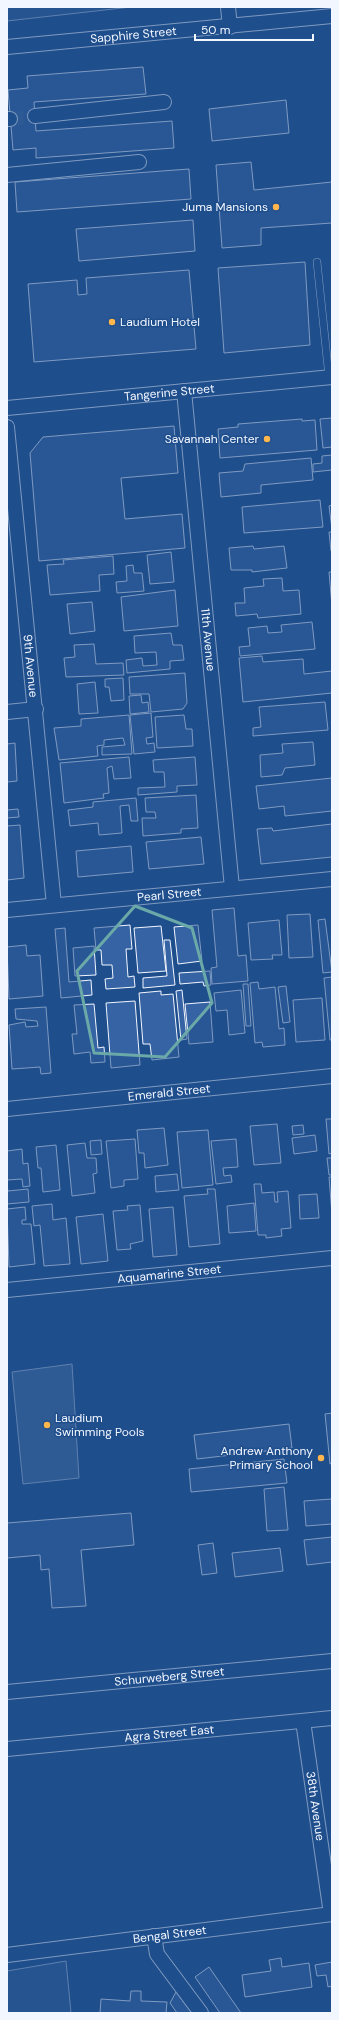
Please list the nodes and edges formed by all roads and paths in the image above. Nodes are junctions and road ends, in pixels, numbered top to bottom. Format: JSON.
{"nodes":[{"id":1,"x":228,"y":7,"type":"edge"},
{"id":2,"x":332,"y":16,"type":"edge"},
{"id":3,"x":230,"y":27,"type":"junction"},
{"id":4,"x":7,"y":47,"type":"edge"},
{"id":5,"x":164,"y":102,"type":"dead end"},
{"id":6,"x":35,"y":116,"type":"tunnel mouth"},
{"id":7,"x":139,"y":162,"type":"dead end"},
{"id":8,"x":7,"y":175,"type":"edge"},
{"id":9,"x":317,"y":262,"type":"dead end"},
{"id":10,"x":330,"y":377,"type":"edge"},
{"id":11,"x":184,"y":391,"type":"junction"},
{"id":12,"x":7,"y":408,"type":"edge"},
{"id":13,"x":7,"y":427,"type":"edge"},
{"id":14,"x":12,"y":521,"type":"edge"},
{"id":15,"x":36,"y":709,"type":"junction"},
{"id":16,"x":7,"y":712,"type":"edge"},
{"id":17,"x":332,"y":878,"type":"edge"},
{"id":18,"x":232,"y":888,"type":"junction"},
{"id":19,"x":54,"y":905,"type":"junction"},
{"id":20,"x":7,"y":910,"type":"edge"},
{"id":21,"x":332,"y":1076,"type":"edge"},
{"id":22,"x":7,"y":1109,"type":"edge"},
{"id":23,"x":332,"y":1258,"type":"edge"},
{"id":24,"x":7,"y":1290,"type":"edge"},
{"id":25,"x":332,"y":1661,"type":"edge"},
{"id":26,"x":7,"y":1692,"type":"edge"},
{"id":27,"x":332,"y":1718,"type":"edge"},
{"id":28,"x":303,"y":1721,"type":"junction"},
{"id":29,"x":7,"y":1749,"type":"edge"},
{"id":30,"x":332,"y":1914,"type":"edge"},
{"id":31,"x":154,"y":1936,"type":"junction"},
{"id":32,"x":7,"y":1955,"type":"edge"},
{"id":33,"x":201,"y":2013,"type":"edge"}],
"edges":[{"from":1,"to":3,"type":"street"},
{"from":2,"to":3,"type":"street","name":"Sapphire Street"},
{"from":3,"to":4,"type":"street","name":"Sapphire Street"},
{"from":5,"to":6,"type":"street"},
{"from":7,"to":8,"type":"street"},
{"from":9,"to":10,"type":"lane"},
{"from":10,"to":11,"type":"street","name":"Tangerine Street"},
{"from":11,"to":12,"type":"street","name":"Tangerine Street"},
{"from":11,"to":18,"type":"street","name":"11th Avenue"},
{"from":13,"to":14,"type":"street","name":"9th Avenue"},
{"from":14,"to":15,"type":"street","name":"9th Avenue"},
{"from":15,"to":16,"type":"street"},
{"from":15,"to":19,"type":"street","name":"9th Avenue"},
{"from":17,"to":18,"type":"street","name":"Pearl Street"},
{"from":18,"to":19,"type":"street","name":"Pearl Street"},
{"from":19,"to":20,"type":"street","name":"Pearl Street"},
{"from":21,"to":22,"type":"street","name":"Emerald Street"},
{"from":23,"to":24,"type":"street","name":"Aquamarine Street"},
{"from":25,"to":26,"type":"street","name":"Schurweberg Street"},
{"from":27,"to":28,"type":"street","name":"Agra Street East"},
{"from":28,"to":29,"type":"street","name":"Agra Street East"},
{"from":28,"to":30,"type":"street","name":"38th Avenue"},
{"from":30,"to":31,"type":"street","name":"Bengal Street"},
{"from":31,"to":32,"type":"street","name":"Bengal Street"},
{"from":31,"to":33,"type":"street"}]}
